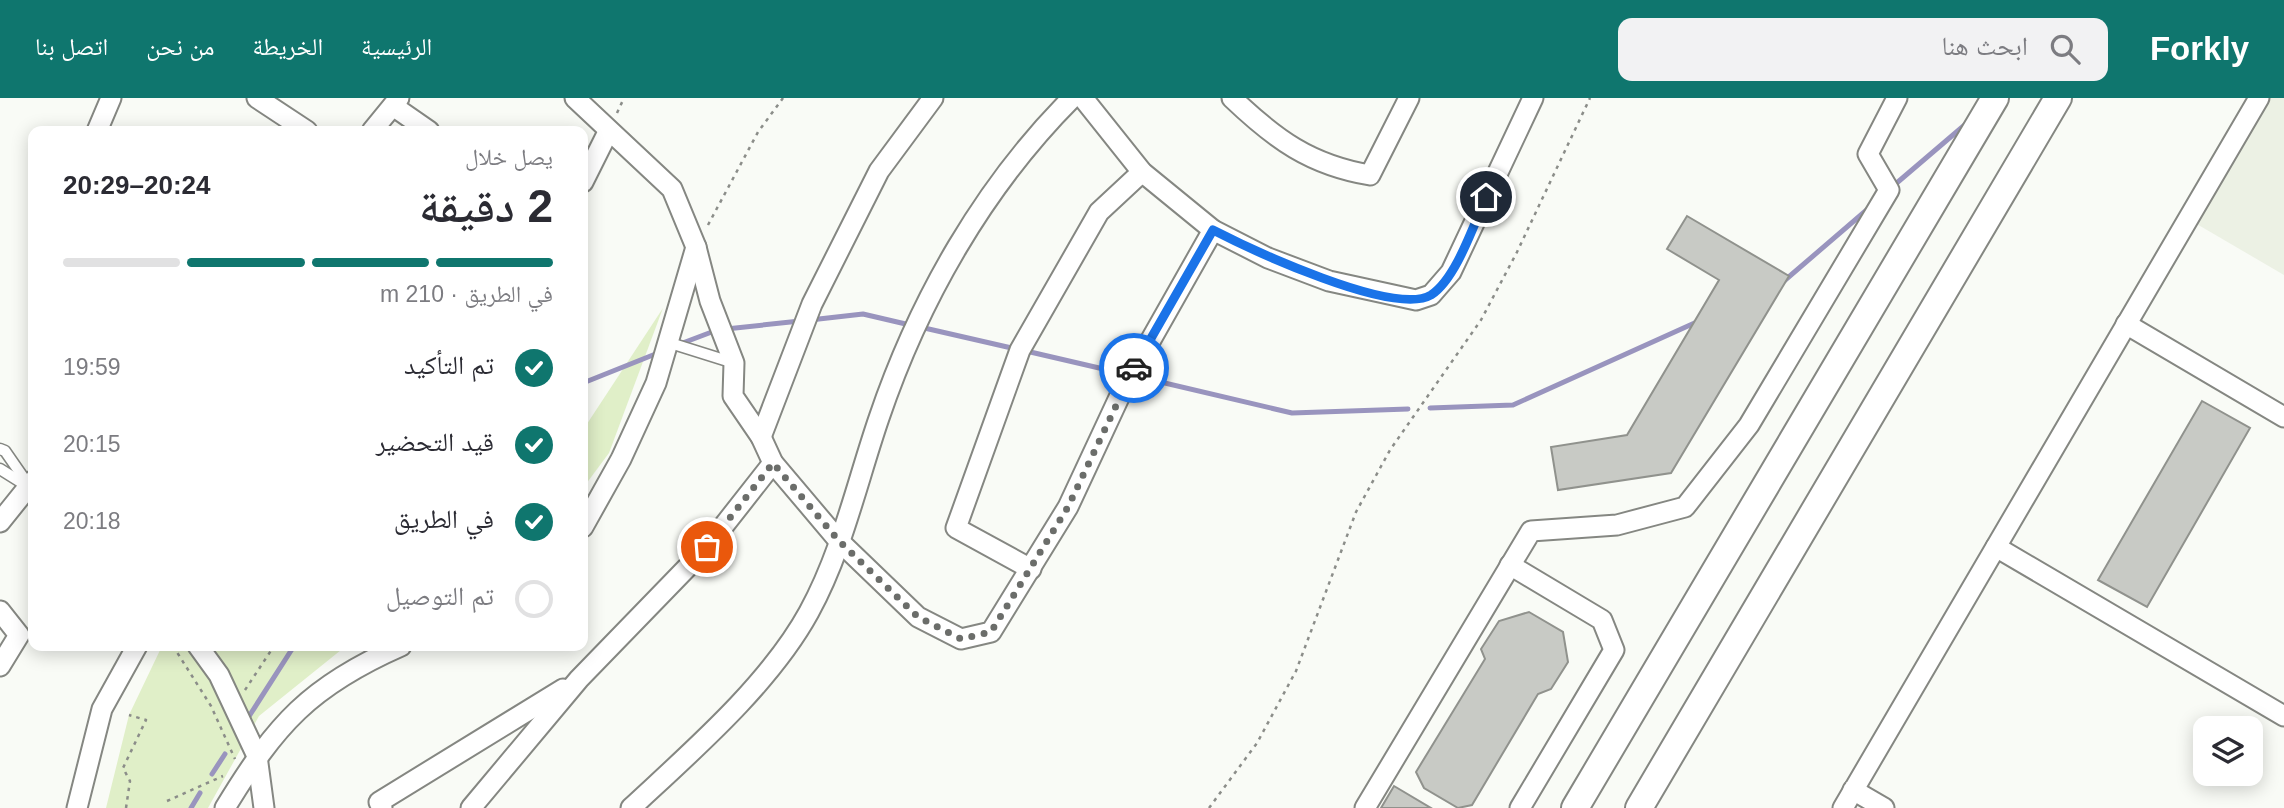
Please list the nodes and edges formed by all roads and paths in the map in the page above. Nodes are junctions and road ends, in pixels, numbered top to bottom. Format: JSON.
{"nodes":[{"id":1,"x":111,"y":98,"type":"edge"},
{"id":2,"x":257,"y":98,"type":"edge"},
{"id":3,"x":575,"y":98,"type":"edge"},
{"id":4,"x":783,"y":98,"type":"edge"},
{"id":5,"x":933,"y":98,"type":"edge"},
{"id":6,"x":1072,"y":98,"type":"edge"},
{"id":7,"x":1083,"y":98,"type":"edge"},
{"id":8,"x":1232,"y":98,"type":"edge"},
{"id":9,"x":1409,"y":98,"type":"edge"},
{"id":10,"x":1533,"y":98,"type":"edge"},
{"id":11,"x":1590,"y":98,"type":"edge"},
{"id":12,"x":1897,"y":98,"type":"edge"},
{"id":13,"x":1995,"y":98,"type":"edge"},
{"id":14,"x":2058,"y":98,"type":"edge"},
{"id":15,"x":2259,"y":98,"type":"edge"},
{"id":16,"x":396,"y":102,"type":"edge"},
{"id":17,"x":99,"y":126,"type":"edge"},
{"id":18,"x":299,"y":126,"type":"edge"},
{"id":19,"x":376,"y":126,"type":"edge"},
{"id":20,"x":423,"y":126,"type":"edge"},
{"id":21,"x":608,"y":132,"type":"junction"},
{"id":22,"x":588,"y":172,"type":"edge"},
{"id":23,"x":1142,"y":172,"type":"junction"},
{"id":24,"x":1213,"y":230,"type":"junction"},
{"id":25,"x":696,"y":247,"type":"junction"},
{"id":26,"x":2126,"y":324,"type":"junction"},
{"id":27,"x":667,"y":342,"type":"junction"},
{"id":28,"x":734,"y":363,"type":"junction"},
{"id":29,"x":2284,"y":417,"type":"edge"},
{"id":30,"x":761,"y":437,"type":"junction"},
{"id":31,"x":0,"y":449,"type":"edge"},
{"id":32,"x":773,"y":463,"type":"junction"},
{"id":33,"x":0,"y":469,"type":"edge"},
{"id":34,"x":28,"y":481,"type":"edge"},
{"id":35,"x":28,"y":484,"type":"edge"},
{"id":36,"x":28,"y":490,"type":"edge"},
{"id":37,"x":588,"y":518,"type":"edge"},
{"id":38,"x":0,"y":522,"type":"edge"},
{"id":39,"x":839,"y":541,"type":"junction"},
{"id":40,"x":1996,"y":547,"type":"junction"},
{"id":41,"x":1510,"y":565,"type":"junction"},
{"id":42,"x":1031,"y":569,"type":"junction"},
{"id":43,"x":0,"y":611,"type":"edge"},
{"id":44,"x":134,"y":651,"type":"edge"},
{"id":45,"x":176,"y":651,"type":"edge"},
{"id":46,"x":202,"y":651,"type":"edge"},
{"id":47,"x":271,"y":651,"type":"edge"},
{"id":48,"x":390,"y":651,"type":"edge"},
{"id":49,"x":0,"y":666,"type":"edge"},
{"id":50,"x":579,"y":679,"type":"junction"},
{"id":51,"x":236,"y":713,"type":"junction"},
{"id":52,"x":129,"y":715,"type":"dead end"},
{"id":53,"x":2284,"y":716,"type":"edge"},
{"id":54,"x":257,"y":756,"type":"junction"},
{"id":55,"x":235,"y":759,"type":"dead end"},
{"id":56,"x":227,"y":774,"type":"dead end"},
{"id":57,"x":1853,"y":790,"type":"junction"},
{"id":58,"x":167,"y":801,"type":"dead end"},
{"id":59,"x":77,"y":808,"type":"edge"},
{"id":60,"x":126,"y":808,"type":"edge"},
{"id":61,"x":225,"y":808,"type":"edge"},
{"id":62,"x":264,"y":808,"type":"edge"},
{"id":63,"x":382,"y":808,"type":"edge"},
{"id":64,"x":471,"y":808,"type":"edge"},
{"id":65,"x":631,"y":808,"type":"edge"},
{"id":66,"x":1209,"y":808,"type":"edge"},
{"id":67,"x":1365,"y":808,"type":"edge"},
{"id":68,"x":1520,"y":808,"type":"edge"},
{"id":69,"x":1575,"y":808,"type":"edge"},
{"id":70,"x":1639,"y":808,"type":"edge"},
{"id":71,"x":1843,"y":808,"type":"edge"},
{"id":72,"x":1884,"y":808,"type":"edge"}],
"edges":[{"from":1,"to":17,"type":"street"},
{"from":2,"to":18,"type":"street"},
{"from":3,"to":21,"type":"street"},
{"from":4,"to":25,"type":"path"},
{"from":5,"to":30,"type":"street"},
{"from":6,"to":39,"type":"street"},
{"from":7,"to":23,"type":"street"},
{"from":8,"to":9,"type":"street"},
{"from":10,"to":24,"type":"street"},
{"from":11,"to":66,"type":"path"},
{"from":12,"to":41,"type":"street"},
{"from":13,"to":69,"type":"main road"},
{"from":14,"to":70,"type":"main road"},
{"from":15,"to":26,"type":"street"},
{"from":16,"to":19,"type":"street"},
{"from":16,"to":20,"type":"street"},
{"from":21,"to":22,"type":"street"},
{"from":21,"to":25,"type":"street"},
{"from":23,"to":24,"type":"street"},
{"from":23,"to":42,"type":"street"},
{"from":24,"to":42,"type":"street"},
{"from":25,"to":27,"type":"street"},
{"from":25,"to":28,"type":"street"},
{"from":26,"to":29,"type":"street"},
{"from":26,"to":40,"type":"street"},
{"from":27,"to":28,"type":"lane"},
{"from":27,"to":37,"type":"street"},
{"from":28,"to":30,"type":"street"},
{"from":30,"to":32,"type":"street"},
{"from":31,"to":34,"type":"lane"},
{"from":32,"to":39,"type":"street"},
{"from":32,"to":50,"type":"street"},
{"from":33,"to":35,"type":"lane"},
{"from":36,"to":38,"type":"street"},
{"from":39,"to":42,"type":"street"},
{"from":39,"to":65,"type":"street"},
{"from":40,"to":53,"type":"street"},
{"from":40,"to":57,"type":"street"},
{"from":41,"to":67,"type":"street"},
{"from":41,"to":68,"type":"street"},
{"from":43,"to":49,"type":"street"},
{"from":44,"to":59,"type":"street"},
{"from":45,"to":55,"type":"path"},
{"from":46,"to":51,"type":"street"},
{"from":47,"to":51,"type":"path"},
{"from":48,"to":54,"type":"street"},
{"from":50,"to":63,"type":"street"},
{"from":50,"to":64,"type":"street"},
{"from":51,"to":54,"type":"street"},
{"from":52,"to":60,"type":"path"},
{"from":54,"to":61,"type":"street"},
{"from":54,"to":62,"type":"street"},
{"from":56,"to":58,"type":"path"},
{"from":57,"to":71,"type":"street"},
{"from":57,"to":72,"type":"street"}]}
